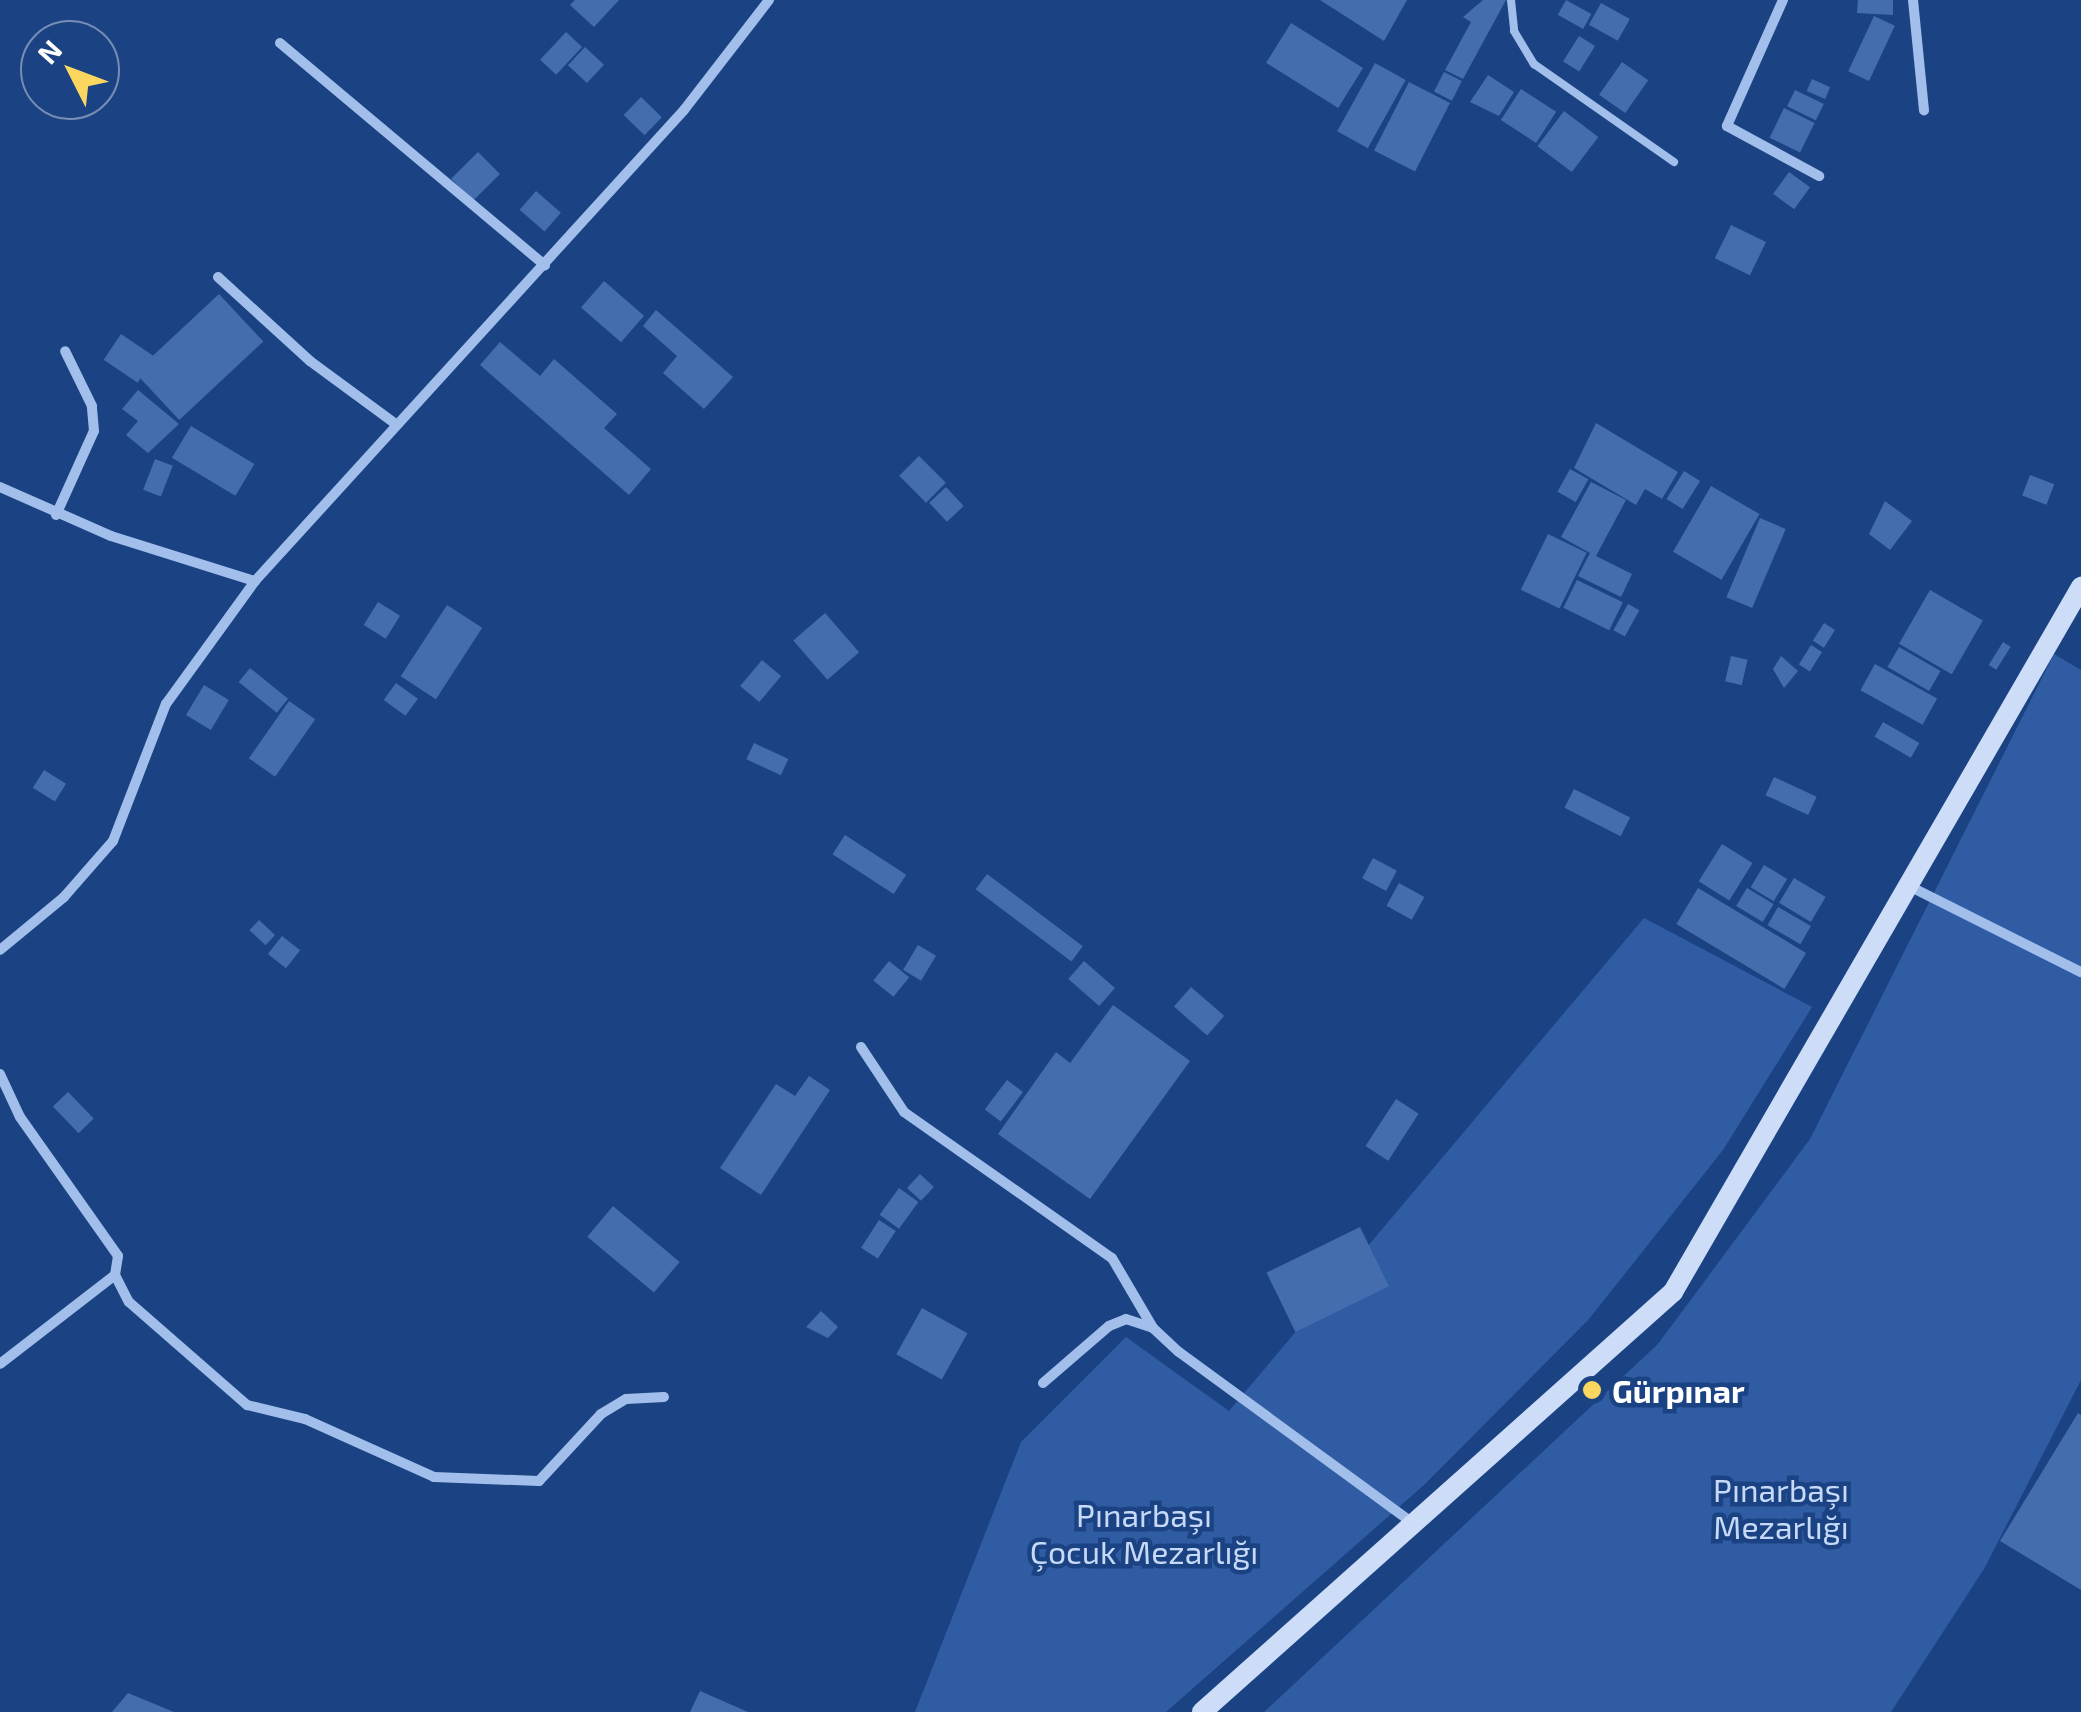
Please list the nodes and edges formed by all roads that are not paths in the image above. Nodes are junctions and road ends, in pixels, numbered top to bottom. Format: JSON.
{"nodes":[{"id":1,"x":769,"y":0,"type":"edge"},
{"id":2,"x":1511,"y":0,"type":"edge"},
{"id":3,"x":1783,"y":0,"type":"edge"},
{"id":4,"x":1913,"y":0,"type":"edge"},
{"id":5,"x":280,"y":44,"type":"dead end"},
{"id":6,"x":1924,"y":110,"type":"dead end"},
{"id":7,"x":1674,"y":162,"type":"dead end"},
{"id":8,"x":1818,"y":176,"type":"dead end"},
{"id":9,"x":545,"y":265,"type":"junction"},
{"id":10,"x":218,"y":277,"type":"dead end"},
{"id":11,"x":65,"y":351,"type":"dead end"},
{"id":12,"x":393,"y":422,"type":"junction"},
{"id":13,"x":0,"y":486,"type":"edge"},
{"id":14,"x":56,"y":515,"type":"junction"},
{"id":15,"x":255,"y":581,"type":"junction"},
{"id":16,"x":2081,"y":587,"type":"edge"},
{"id":17,"x":1913,"y":888,"type":"junction"},
{"id":18,"x":0,"y":950,"type":"edge"},
{"id":19,"x":2081,"y":972,"type":"edge"},
{"id":20,"x":861,"y":1047,"type":"dead end"},
{"id":21,"x":0,"y":1074,"type":"edge"},
{"id":22,"x":115,"y":1275,"type":"junction"},
{"id":23,"x":1152,"y":1328,"type":"junction"},
{"id":24,"x":0,"y":1364,"type":"edge"},
{"id":25,"x":1043,"y":1383,"type":"dead end"},
{"id":26,"x":664,"y":1397,"type":"dead end"},
{"id":27,"x":1415,"y":1525,"type":"junction"},
{"id":28,"x":1202,"y":1712,"type":"edge"}],
"edges":[{"from":1,"to":9,"type":"street"},
{"from":2,"to":7,"type":"lane"},
{"from":3,"to":8,"type":"street"},
{"from":4,"to":6,"type":"street"},
{"from":5,"to":9,"type":"street"},
{"from":9,"to":12,"type":"street"},
{"from":10,"to":12,"type":"street"},
{"from":11,"to":14,"type":"street"},
{"from":12,"to":15,"type":"street"},
{"from":13,"to":14,"type":"street"},
{"from":14,"to":15,"type":"street"},
{"from":15,"to":18,"type":"street"},
{"from":16,"to":17,"type":"main road"},
{"from":17,"to":19,"type":"street"},
{"from":17,"to":27,"type":"main road"},
{"from":20,"to":23,"type":"street"},
{"from":21,"to":22,"type":"street"},
{"from":22,"to":24,"type":"street"},
{"from":22,"to":26,"type":"street"},
{"from":23,"to":25,"type":"street"},
{"from":23,"to":27,"type":"street"},
{"from":27,"to":28,"type":"main road"}]}
